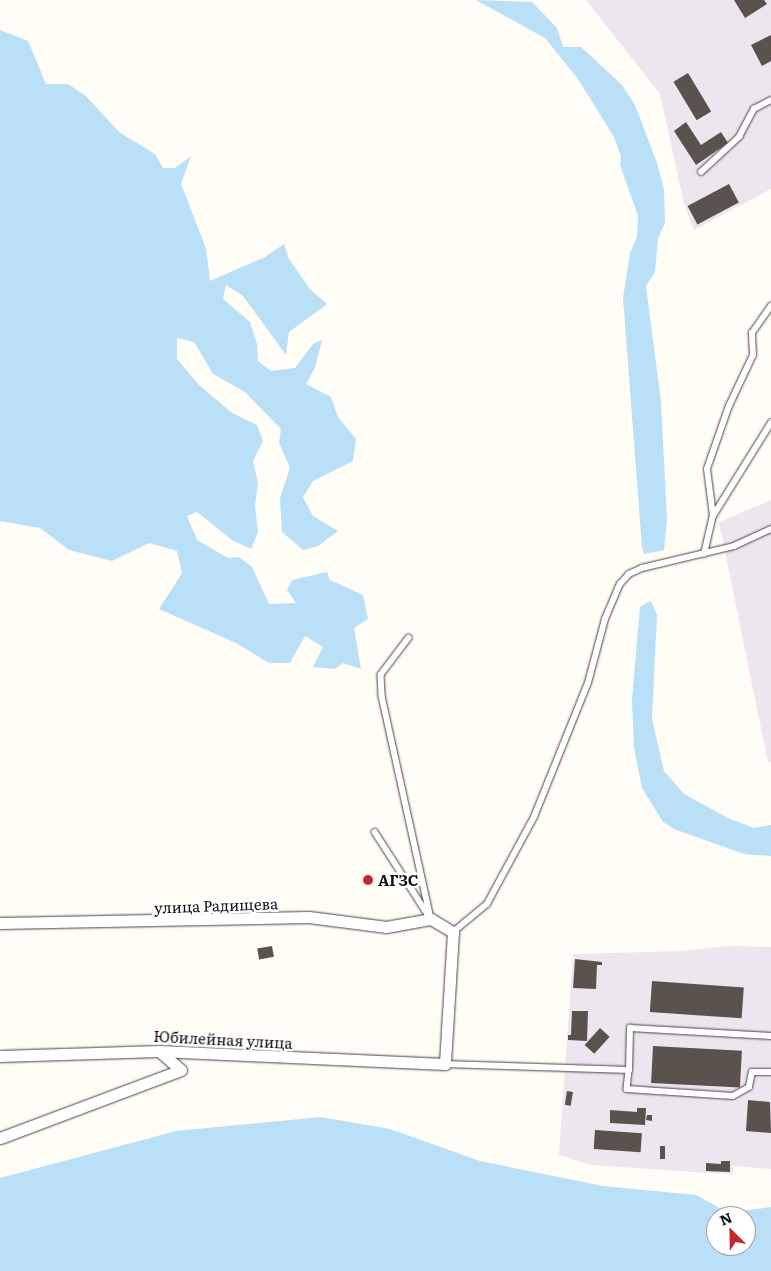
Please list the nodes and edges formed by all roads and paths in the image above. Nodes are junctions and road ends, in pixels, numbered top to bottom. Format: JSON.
{"nodes":[{"id":1,"x":771,"y":100,"type":"edge"},
{"id":2,"x":701,"y":172,"type":"dead end"},
{"id":3,"x":771,"y":306,"type":"edge"},
{"id":4,"x":771,"y":423,"type":"edge"},
{"id":5,"x":713,"y":516,"type":"junction"},
{"id":6,"x":771,"y":529,"type":"edge"},
{"id":7,"x":704,"y":554,"type":"junction"},
{"id":8,"x":409,"y":638,"type":"dead end"},
{"id":9,"x":375,"y":832,"type":"dead end"},
{"id":10,"x":431,"y":919,"type":"junction"},
{"id":11,"x":0,"y":923,"type":"edge"},
{"id":12,"x":453,"y":932,"type":"junction"},
{"id":13,"x":771,"y":1036,"type":"edge"},
{"id":14,"x":159,"y":1051,"type":"junction"},
{"id":15,"x":0,"y":1056,"type":"edge"},
{"id":16,"x":445,"y":1064,"type":"junction"},
{"id":17,"x":629,"y":1070,"type":"junction"},
{"id":18,"x":771,"y":1072,"type":"edge"},
{"id":19,"x":0,"y":1138,"type":"edge"}],
"edges":[{"from":1,"to":2,"type":"lane"},
{"from":3,"to":5,"type":"lane"},
{"from":4,"to":5,"type":"lane"},
{"from":5,"to":7,"type":"lane"},
{"from":6,"to":7,"type":"lane"},
{"from":7,"to":12,"type":"lane"},
{"from":8,"to":10,"type":"lane"},
{"from":9,"to":10,"type":"lane"},
{"from":10,"to":11,"type":"street","name":"улица Радищева"},
{"from":10,"to":12,"type":"street"},
{"from":12,"to":16,"type":"street"},
{"from":13,"to":17,"type":"lane"},
{"from":14,"to":15,"type":"street","name":"Юбилейная улица"},
{"from":14,"to":16,"type":"street","name":"Юбилейная улица"},
{"from":14,"to":19,"type":"street"},
{"from":16,"to":17,"type":"lane"},
{"from":17,"to":18,"type":"lane"}]}
